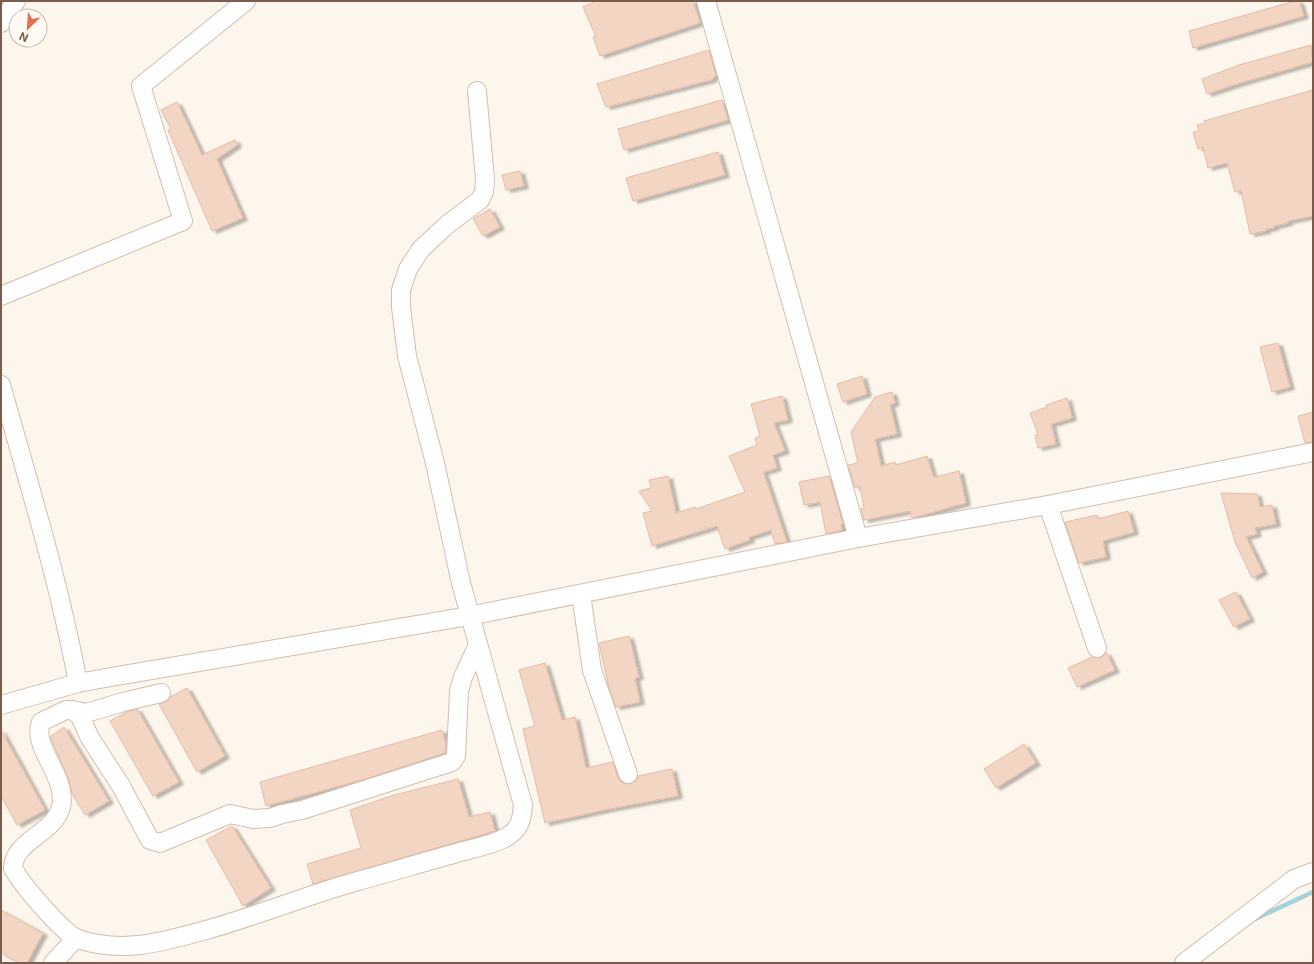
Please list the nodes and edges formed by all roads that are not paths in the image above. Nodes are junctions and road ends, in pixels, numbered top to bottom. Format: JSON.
{"nodes":[{"id":1,"x":16,"y":1,"type":"edge"},
{"id":2,"x":246,"y":1,"type":"edge"},
{"id":3,"x":706,"y":1,"type":"edge"},
{"id":4,"x":1,"y":23,"type":"edge"},
{"id":5,"x":477,"y":91,"type":"dead end"},
{"id":6,"x":1,"y":296,"type":"edge"},
{"id":7,"x":1,"y":385,"type":"edge"},
{"id":8,"x":1313,"y":452,"type":"edge"},
{"id":9,"x":1048,"y":505,"type":"junction"},
{"id":10,"x":858,"y":538,"type":"junction"},
{"id":11,"x":581,"y":594,"type":"junction"},
{"id":12,"x":469,"y":616,"type":"junction"},
{"id":13,"x":478,"y":645,"type":"junction"},
{"id":14,"x":1097,"y":648,"type":"dead end"},
{"id":15,"x":78,"y":683,"type":"junction"},
{"id":16,"x":161,"y":693,"type":"dead end"},
{"id":17,"x":1,"y":705,"type":"edge"},
{"id":18,"x":72,"y":710,"type":"junction"},
{"id":19,"x":628,"y":774,"type":"dead end"},
{"id":20,"x":1313,"y":872,"type":"edge"},
{"id":21,"x":76,"y":938,"type":"junction"},
{"id":22,"x":53,"y":963,"type":"edge"},
{"id":23,"x":1184,"y":963,"type":"edge"}],
"edges":[{"from":1,"to":4,"type":"street"},
{"from":2,"to":6,"type":"street"},
{"from":3,"to":10,"type":"street"},
{"from":5,"to":12,"type":"street"},
{"from":7,"to":15,"type":"street"},
{"from":8,"to":9,"type":"street"},
{"from":9,"to":10,"type":"street"},
{"from":9,"to":14,"type":"street"},
{"from":10,"to":11,"type":"street"},
{"from":11,"to":12,"type":"street"},
{"from":11,"to":19,"type":"street"},
{"from":12,"to":13,"type":"street"},
{"from":12,"to":15,"type":"street"},
{"from":13,"to":18,"type":"street"},
{"from":13,"to":21,"type":"street"},
{"from":15,"to":17,"type":"street"},
{"from":16,"to":18,"type":"street"},
{"from":18,"to":21,"type":"street"},
{"from":20,"to":23,"type":"street"},
{"from":21,"to":22,"type":"street"}]}
